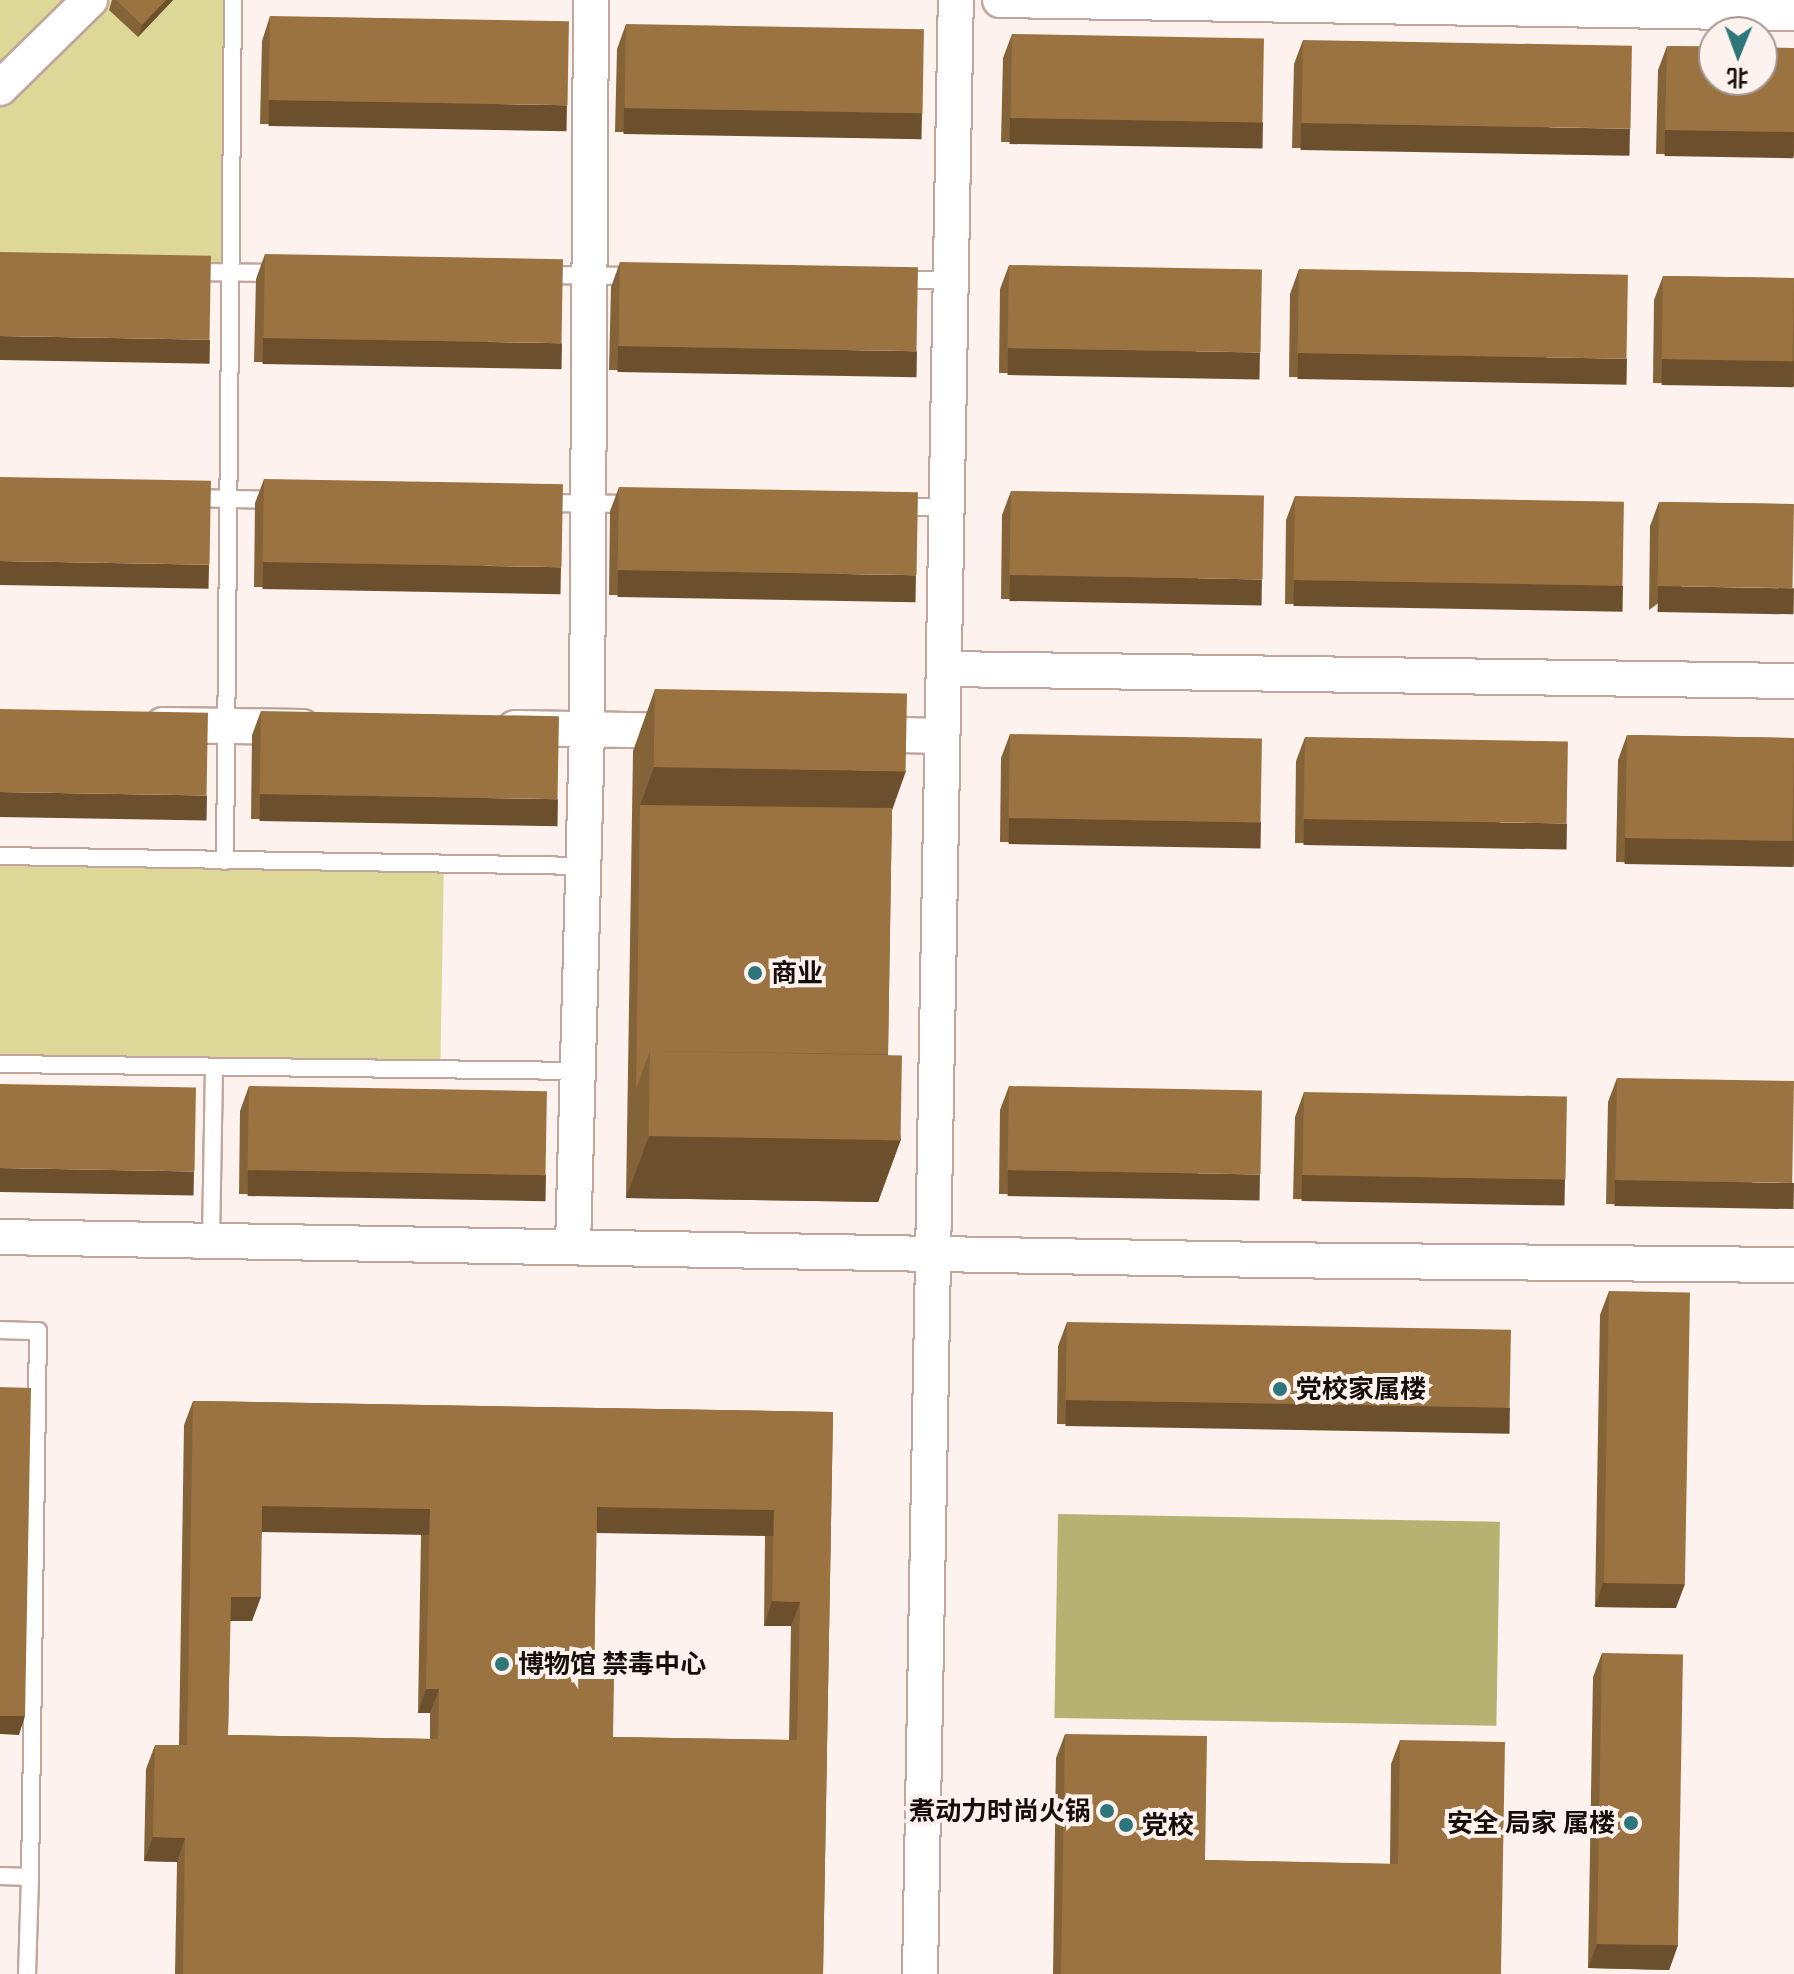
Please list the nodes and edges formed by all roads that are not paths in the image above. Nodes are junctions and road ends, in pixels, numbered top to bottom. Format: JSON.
{"nodes":[{"id":1,"x":90,"y":0,"type":"edge"},
{"id":2,"x":233,"y":0,"type":"edge"},
{"id":3,"x":591,"y":0,"type":"edge"},
{"id":4,"x":956,"y":0,"type":"edge"},
{"id":5,"x":1000,"y":0,"type":"edge"},
{"id":6,"x":1794,"y":13,"type":"edge"},
{"id":7,"x":0,"y":88,"type":"edge"},
{"id":8,"x":169,"y":271,"type":"edge"},
{"id":9,"x":230,"y":273,"type":"junction"},
{"id":10,"x":293,"y":273,"type":"edge"},
{"id":11,"x":528,"y":275,"type":"edge"},
{"id":12,"x":591,"y":276,"type":"junction"},
{"id":13,"x":654,"y":277,"type":"edge"},
{"id":14,"x":888,"y":280,"type":"edge"},
{"id":15,"x":951,"y":280,"type":"junction"},
{"id":16,"x":167,"y":498,"type":"edge"},
{"id":17,"x":227,"y":499,"type":"junction"},
{"id":18,"x":290,"y":500,"type":"edge"},
{"id":19,"x":526,"y":503,"type":"edge"},
{"id":20,"x":589,"y":504,"type":"junction"},
{"id":21,"x":651,"y":504,"type":"edge"},
{"id":22,"x":885,"y":507,"type":"edge"},
{"id":23,"x":947,"y":507,"type":"junction"},
{"id":24,"x":944,"y":669,"type":"junction"},
{"id":25,"x":1794,"y":681,"type":"edge"},
{"id":26,"x":135,"y":725,"type":"edge"},
{"id":27,"x":226,"y":727,"type":"junction"},
{"id":28,"x":336,"y":727,"type":"edge"},
{"id":29,"x":477,"y":728,"type":"edge"},
{"id":30,"x":587,"y":729,"type":"junction"},
{"id":31,"x":710,"y":731,"type":"edge"},
{"id":32,"x":834,"y":734,"type":"edge"},
{"id":33,"x":942,"y":736,"type":"junction"},
{"id":34,"x":0,"y":856,"type":"edge"},
{"id":35,"x":225,"y":861,"type":"junction"},
{"id":36,"x":584,"y":866,"type":"junction"},
{"id":37,"x":0,"y":1064,"type":"edge"},
{"id":38,"x":214,"y":1067,"type":"junction"},
{"id":39,"x":579,"y":1071,"type":"junction"},
{"id":40,"x":0,"y":1237,"type":"edge"},
{"id":41,"x":211,"y":1240,"type":"junction"},
{"id":42,"x":573,"y":1247,"type":"junction"},
{"id":43,"x":930,"y":1254,"type":"junction"},
{"id":44,"x":1794,"y":1265,"type":"edge"},
{"id":45,"x":0,"y":1330,"type":"edge"},
{"id":46,"x":0,"y":1876,"type":"edge"},
{"id":47,"x":30,"y":1877,"type":"junction"},
{"id":48,"x":27,"y":1974,"type":"edge"},
{"id":49,"x":920,"y":1974,"type":"edge"}],
"edges":[{"from":1,"to":7,"type":"street"},
{"from":2,"to":9,"type":"lane"},
{"from":3,"to":12,"type":"street"},
{"from":4,"to":15,"type":"street"},
{"from":5,"to":6,"type":"street"},
{"from":8,"to":9,"type":"lane"},
{"from":9,"to":10,"type":"lane"},
{"from":9,"to":17,"type":"lane"},
{"from":11,"to":12,"type":"lane"},
{"from":12,"to":13,"type":"lane"},
{"from":12,"to":20,"type":"street"},
{"from":14,"to":15,"type":"lane"},
{"from":15,"to":23,"type":"street"},
{"from":16,"to":17,"type":"lane"},
{"from":17,"to":18,"type":"lane"},
{"from":17,"to":27,"type":"lane"},
{"from":19,"to":20,"type":"lane"},
{"from":20,"to":21,"type":"lane"},
{"from":20,"to":30,"type":"street"},
{"from":22,"to":23,"type":"lane"},
{"from":23,"to":24,"type":"street"},
{"from":24,"to":25,"type":"street"},
{"from":24,"to":33,"type":"street"},
{"from":26,"to":27,"type":"street"},
{"from":27,"to":28,"type":"street"},
{"from":27,"to":35,"type":"lane"},
{"from":29,"to":30,"type":"street"},
{"from":30,"to":31,"type":"street"},
{"from":30,"to":36,"type":"street"},
{"from":32,"to":33,"type":"street"},
{"from":33,"to":43,"type":"street"},
{"from":34,"to":35,"type":"lane"},
{"from":35,"to":36,"type":"lane"},
{"from":36,"to":39,"type":"street"},
{"from":37,"to":38,"type":"lane"},
{"from":38,"to":39,"type":"lane"},
{"from":38,"to":41,"type":"lane"},
{"from":39,"to":42,"type":"street"},
{"from":40,"to":41,"type":"street"},
{"from":41,"to":42,"type":"street"},
{"from":42,"to":43,"type":"street"},
{"from":43,"to":44,"type":"street"},
{"from":43,"to":49,"type":"street"},
{"from":45,"to":47,"type":"lane"},
{"from":46,"to":47,"type":"lane"},
{"from":47,"to":48,"type":"lane"}]}
